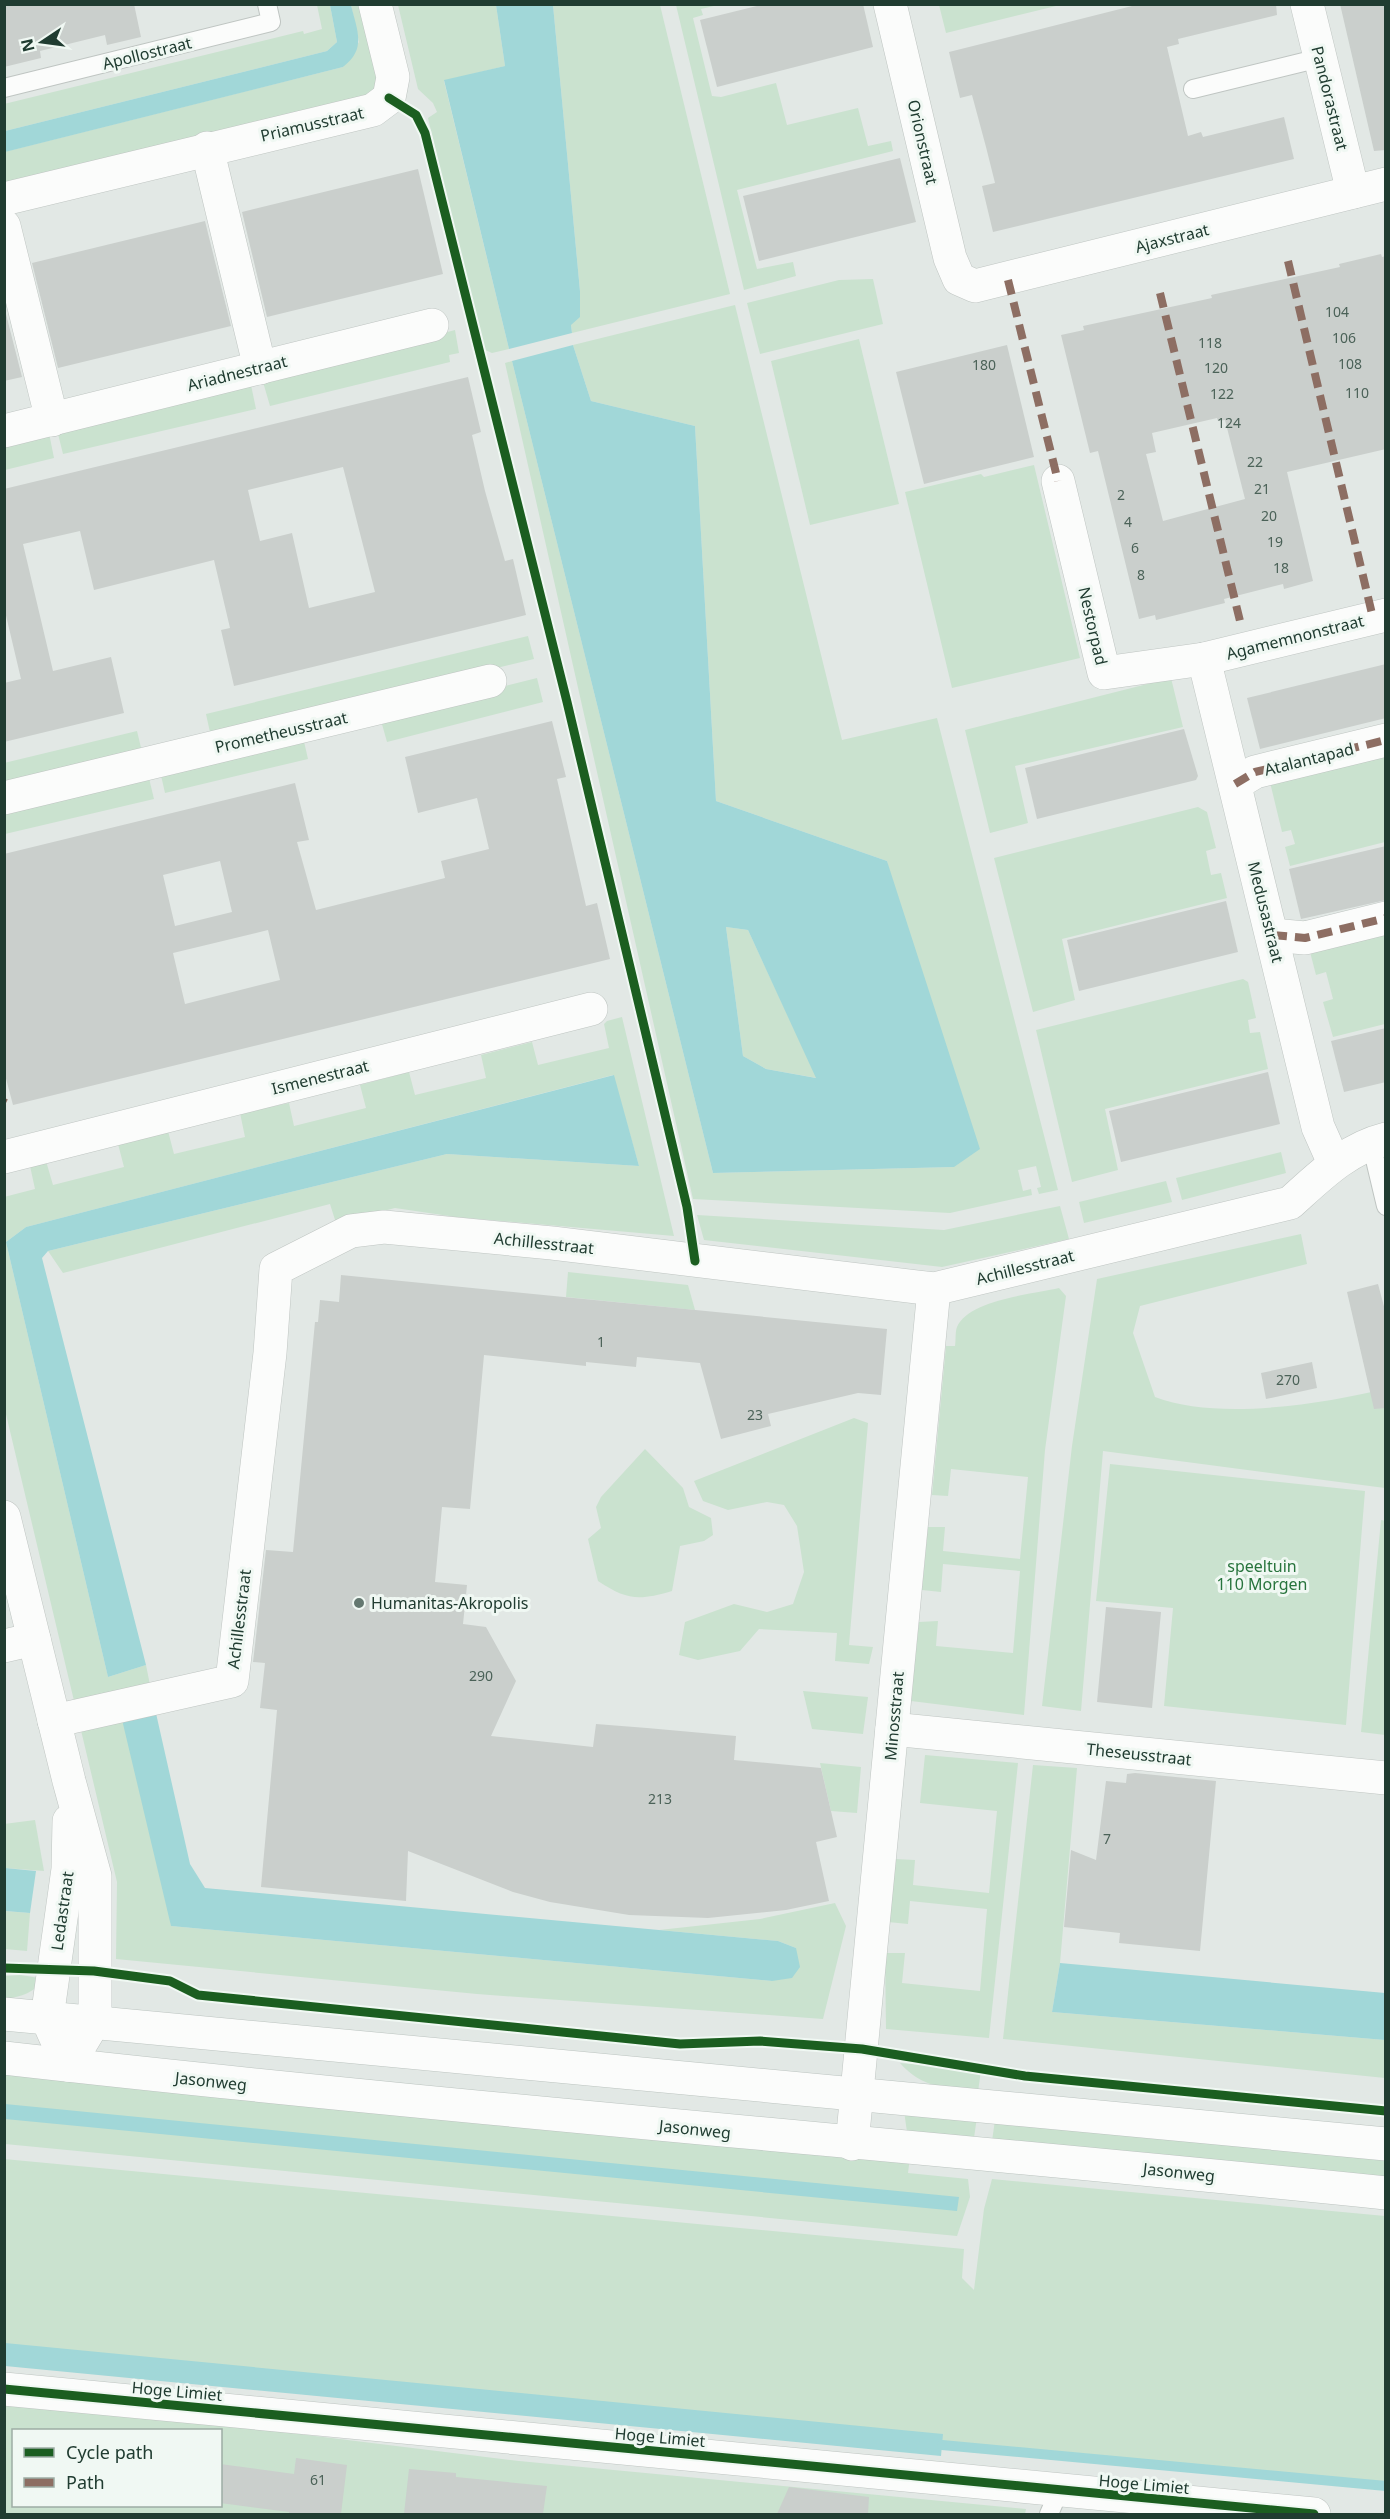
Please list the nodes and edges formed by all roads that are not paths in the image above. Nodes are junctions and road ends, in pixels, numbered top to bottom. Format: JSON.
{"nodes":[{"id":1,"x":267,"y":4,"type":"edge"},
{"id":2,"x":375,"y":4,"type":"edge"},
{"id":3,"x":890,"y":4,"type":"edge"},
{"id":4,"x":1307,"y":4,"type":"edge"},
{"id":5,"x":1320,"y":58,"type":"junction"},
{"id":6,"x":4,"y":88,"type":"edge"},
{"id":7,"x":1193,"y":89,"type":"dead end"},
{"id":8,"x":207,"y":148,"type":"junction"},
{"id":9,"x":1386,"y":184,"type":"edge"},
{"id":10,"x":1353,"y":192,"type":"junction"},
{"id":11,"x":4,"y":199,"type":"edge"},
{"id":12,"x":4,"y":226,"type":"edge"},
{"id":13,"x":959,"y":279,"type":"joint"},
{"id":14,"x":432,"y":325,"type":"dead end"},
{"id":15,"x":260,"y":368,"type":"junction"},
{"id":16,"x":52,"y":420,"type":"junction"},
{"id":17,"x":4,"y":431,"type":"edge"},
{"id":18,"x":1058,"y":481,"type":"dead end"},
{"id":19,"x":1386,"y":615,"type":"edge"},
{"id":20,"x":1204,"y":659,"type":"junction"},
{"id":21,"x":490,"y":681,"type":"dead end"},
{"id":22,"x":1386,"y":740,"type":"edge"},
{"id":23,"x":1235,"y":784,"type":"junction"},
{"id":24,"x":4,"y":798,"type":"edge"},
{"id":25,"x":1386,"y":918,"type":"edge"},
{"id":26,"x":1272,"y":935,"type":"junction"},
{"id":27,"x":591,"y":1009,"type":"dead end"},
{"id":28,"x":1378,"y":1141,"type":"edge"},
{"id":29,"x":4,"y":1157,"type":"edge"},
{"id":30,"x":1334,"y":1163,"type":"junction"},
{"id":31,"x":1386,"y":1206,"type":"edge"},
{"id":32,"x":934,"y":1289,"type":"junction"},
{"id":33,"x":4,"y":1517,"type":"edge"},
{"id":34,"x":19,"y":1642,"type":"edge"},
{"id":35,"x":54,"y":1721,"type":"junction"},
{"id":36,"x":892,"y":1729,"type":"junction"},
{"id":37,"x":1386,"y":1778,"type":"edge"},
{"id":38,"x":69,"y":1781,"type":"junction"},
{"id":39,"x":4,"y":2014,"type":"edge"},
{"id":40,"x":47,"y":2018,"type":"junction"},
{"id":41,"x":94,"y":2020,"type":"junction"},
{"id":42,"x":4,"y":2058,"type":"edge"},
{"id":43,"x":68,"y":2065,"type":"junction"},
{"id":44,"x":857,"y":2094,"type":"junction"},
{"id":45,"x":852,"y":2144,"type":"junction"},
{"id":46,"x":1386,"y":2144,"type":"edge"},
{"id":47,"x":1386,"y":2193,"type":"edge"},
{"id":48,"x":4,"y":2389,"type":"edge"},
{"id":49,"x":1054,"y":2503,"type":"edge"},
{"id":50,"x":1314,"y":2514,"type":"edge"}],
"edges":[{"from":1,"to":6,"type":"lane","name":"Apollostraat"},
{"from":2,"to":8,"type":"street","name":"Priamusstraat"},
{"from":3,"to":13,"type":"street","name":"Orionstraat"},
{"from":4,"to":5,"type":"street","name":"Pandorastraat"},
{"from":5,"to":7,"type":"lane"},
{"from":5,"to":10,"type":"street","name":"Pandorastraat"},
{"from":8,"to":11,"type":"street","name":"Priamusstraat"},
{"from":8,"to":15,"type":"street"},
{"from":9,"to":10,"type":"street","name":"Ajaxstraat"},
{"from":10,"to":13,"type":"street","name":"Ajaxstraat"},
{"from":12,"to":16,"type":"street"},
{"from":14,"to":15,"type":"street","name":"Ariadnestraat"},
{"from":15,"to":16,"type":"street","name":"Ariadnestraat"},
{"from":16,"to":17,"type":"street","name":"Ariadnestraat"},
{"from":18,"to":20,"type":"street","name":"Nestorpad"},
{"from":19,"to":20,"type":"street","name":"Agamemnonstraat"},
{"from":20,"to":23,"type":"street","name":"Medusastraat"},
{"from":21,"to":24,"type":"street","name":"Prometheusstraat"},
{"from":22,"to":23,"type":"street","name":"Atalantapad"},
{"from":23,"to":26,"type":"street","name":"Medusastraat"},
{"from":25,"to":26,"type":"street"},
{"from":26,"to":30,"type":"street","name":"Medusastraat"},
{"from":27,"to":29,"type":"street","name":"Ismenestraat"},
{"from":28,"to":30,"type":"street","name":"Achillesstraat"},
{"from":28,"to":31,"type":"lane"},
{"from":30,"to":32,"type":"street","name":"Achillesstraat"},
{"from":32,"to":35,"type":"street","name":"Achillesstraat"},
{"from":32,"to":36,"type":"street","name":"Minosstraat"},
{"from":33,"to":34,"type":"street","name":"Ledastraat"},
{"from":34,"to":35,"type":"street","name":"Ledastraat"},
{"from":35,"to":38,"type":"street","name":"Ledastraat"},
{"from":36,"to":37,"type":"street","name":"Theseusstraat"},
{"from":36,"to":44,"type":"street","name":"Minosstraat"},
{"from":38,"to":40,"type":"street","name":"Ledastraat"},
{"from":38,"to":41,"type":"street","name":"Ledastraat"},
{"from":39,"to":40,"type":"street"},
{"from":40,"to":41,"type":"street"},
{"from":40,"to":43,"type":"street"},
{"from":41,"to":43,"type":"street","name":"Ledastraat"},
{"from":41,"to":44,"type":"street"},
{"from":42,"to":43,"type":"street","name":"Jasonweg"},
{"from":43,"to":45,"type":"street","name":"Jasonweg"},
{"from":44,"to":45,"type":"street","name":"Minosstraat"},
{"from":44,"to":46,"type":"street"},
{"from":45,"to":47,"type":"street","name":"Jasonweg"},
{"from":48,"to":49,"type":"street","name":"Hoge Limiet"},
{"from":49,"to":50,"type":"street","name":"Hoge Limiet"}]}
